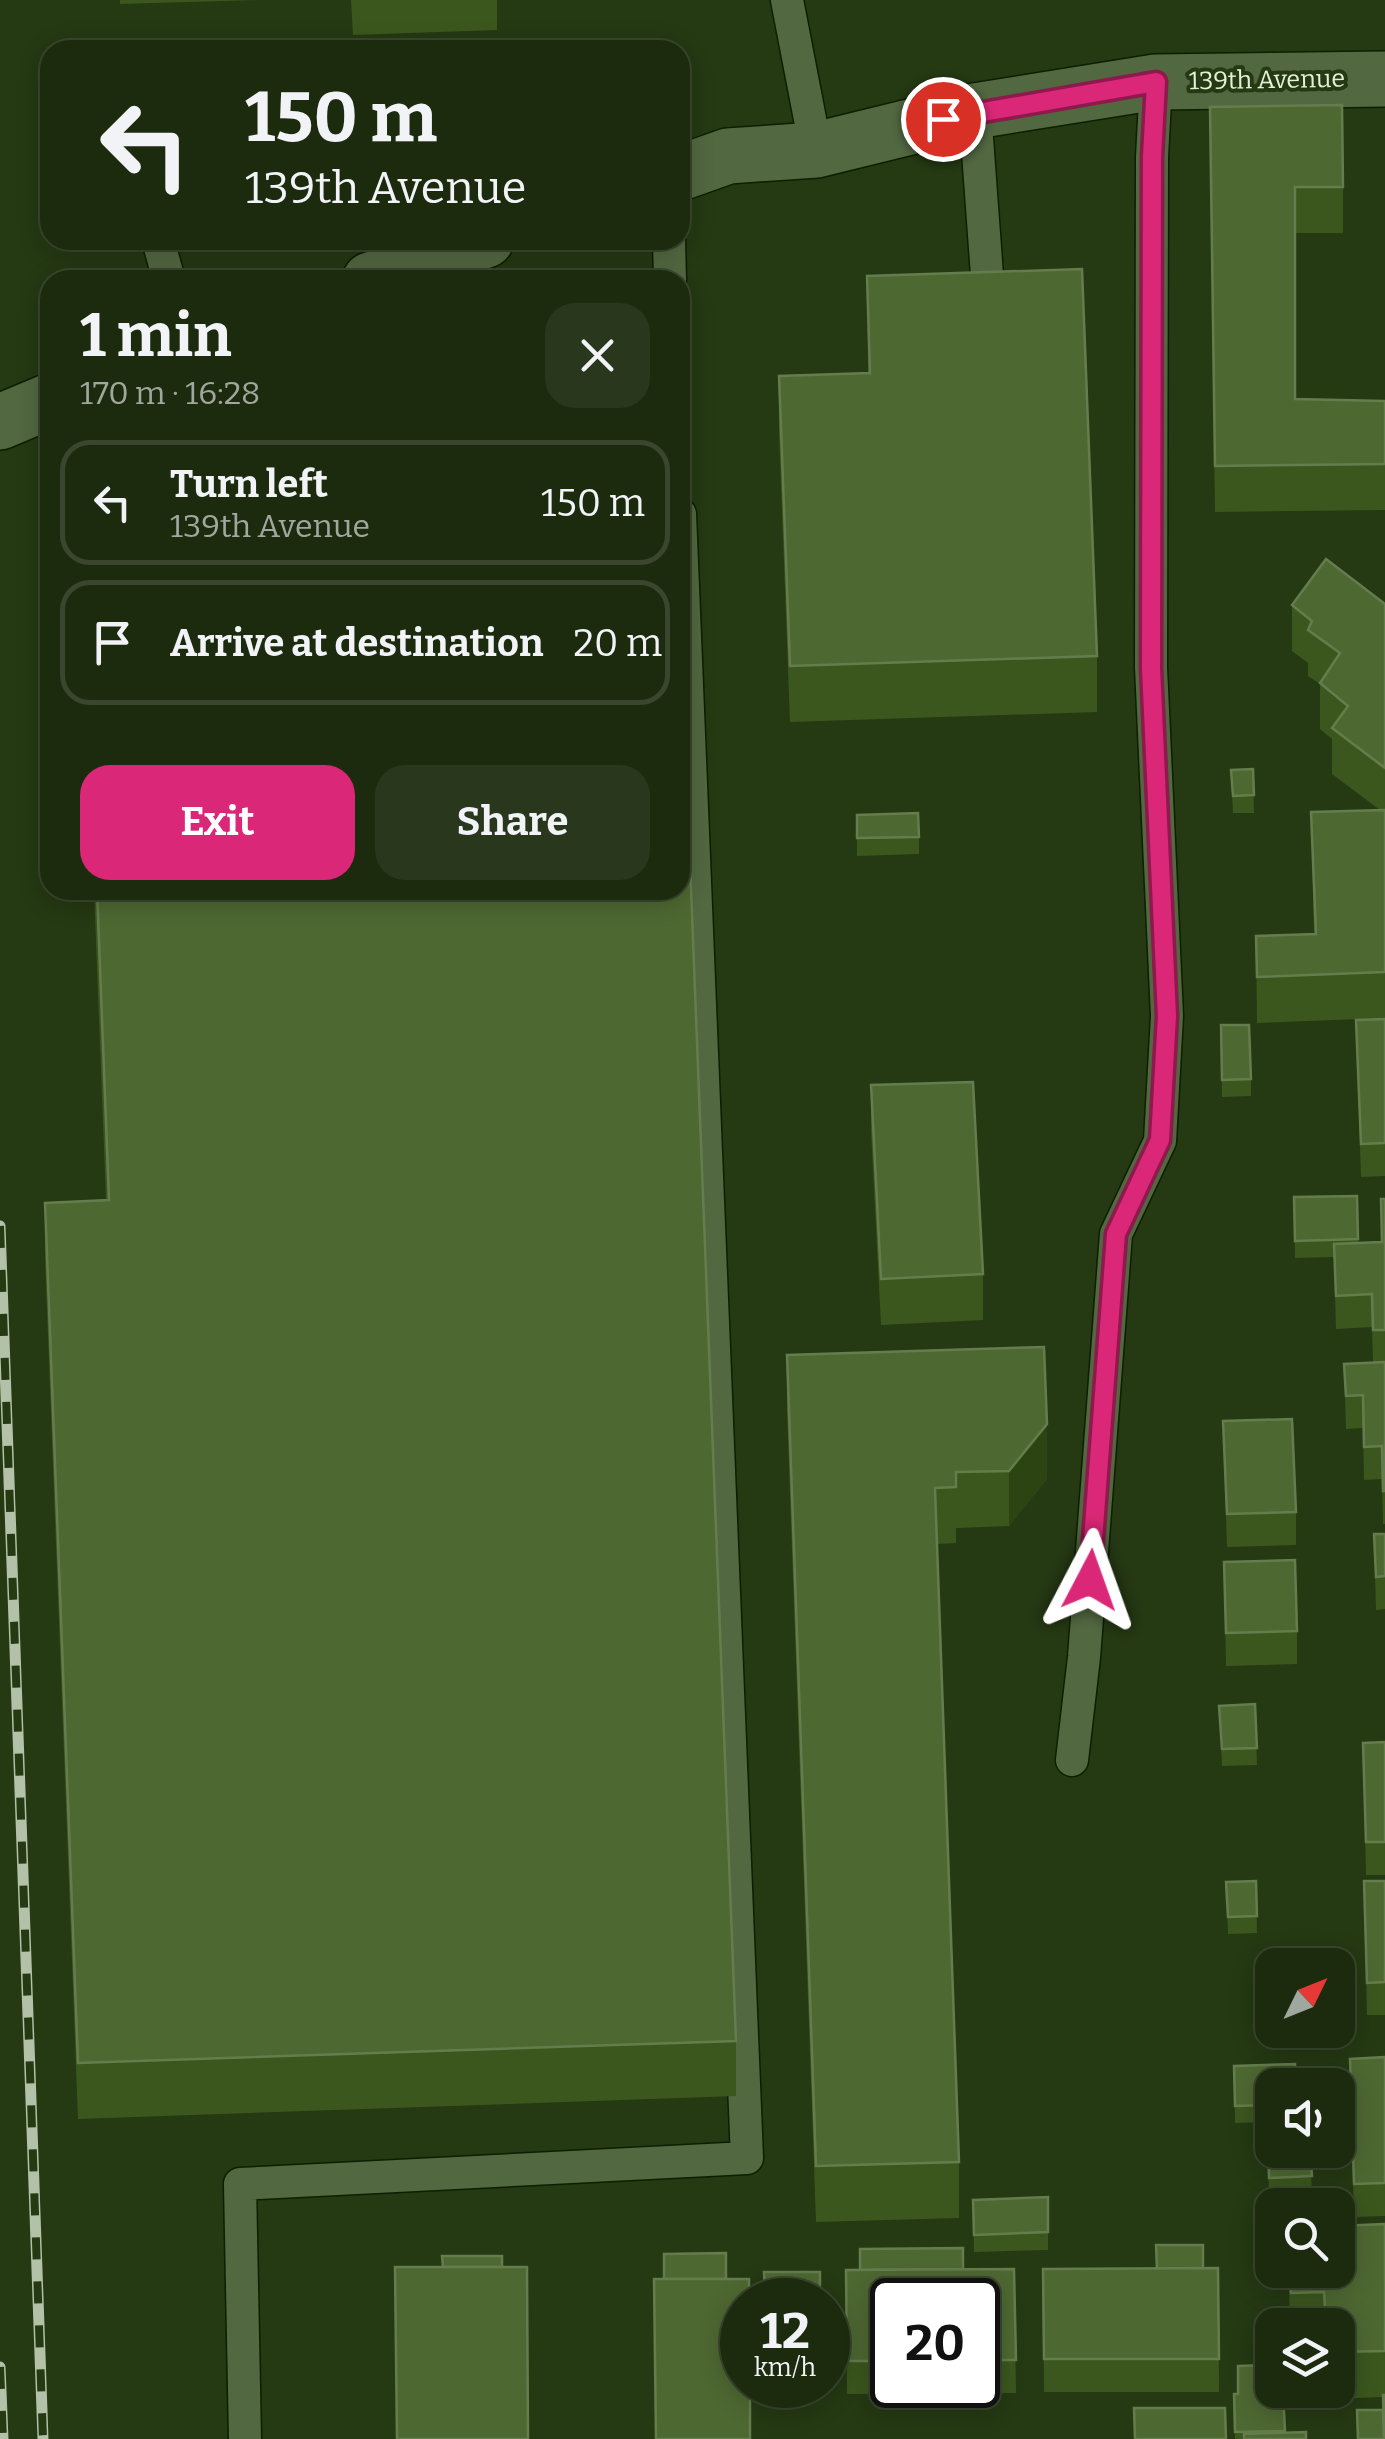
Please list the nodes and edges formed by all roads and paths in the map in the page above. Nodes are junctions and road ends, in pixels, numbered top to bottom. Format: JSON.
{"nodes":[{"id":1,"x":788,"y":0,"type":"edge"},
{"id":2,"x":1385,"y":79,"type":"edge"},
{"id":3,"x":1156,"y":82,"type":"junction"},
{"id":4,"x":975,"y":111,"type":"junction"},
{"id":5,"x":816,"y":150,"type":"junction"},
{"id":6,"x":690,"y":169,"type":"edge"},
{"id":7,"x":457,"y":250,"type":"edge"},
{"id":8,"x":399,"y":270,"type":"edge"},
{"id":9,"x":988,"y":290,"type":"edge"},
{"id":10,"x":40,"y":405,"type":"edge"},
{"id":11,"x":0,"y":422,"type":"edge"},
{"id":12,"x":690,"y":759,"type":"edge"},
{"id":13,"x":1072,"y":1760,"type":"dead end"},
{"id":14,"x":245,"y":2439,"type":"edge"}],
"edges":[{"from":1,"to":5,"type":"lane"},
{"from":2,"to":3,"type":"street","name":"139th Avenue"},
{"from":3,"to":4,"type":"street","name":"139th Avenue"},
{"from":3,"to":13,"type":"lane"},
{"from":4,"to":5,"type":"street","name":"139th Avenue"},
{"from":4,"to":9,"type":"lane"},
{"from":5,"to":6,"type":"street","name":"139th Avenue"},
{"from":7,"to":8,"type":"street"},
{"from":10,"to":11,"type":"street"},
{"from":12,"to":14,"type":"lane"}]}
